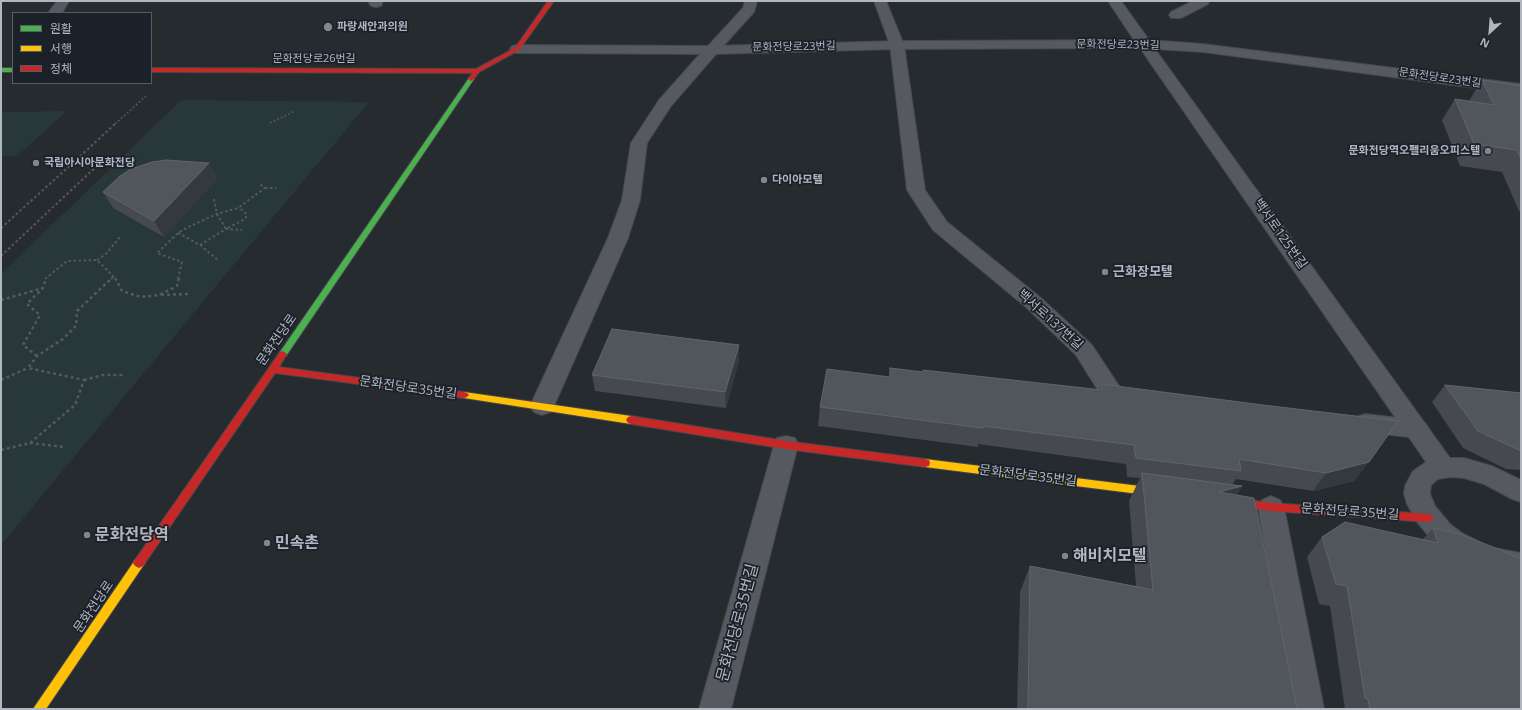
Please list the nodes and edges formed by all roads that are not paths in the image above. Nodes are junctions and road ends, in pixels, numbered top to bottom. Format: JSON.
{"nodes":[{"id":1,"x":62,"y":1,"type":"edge"},
{"id":2,"x":551,"y":1,"type":"edge"},
{"id":3,"x":751,"y":1,"type":"edge"},
{"id":4,"x":880,"y":1,"type":"edge"},
{"id":5,"x":1114,"y":1,"type":"edge"},
{"id":6,"x":1203,"y":1,"type":"edge"},
{"id":7,"x":56,"y":12,"type":"edge"},
{"id":8,"x":1176,"y":15,"type":"dead end"},
{"id":9,"x":1146,"y":44,"type":"junction"},
{"id":10,"x":897,"y":45,"type":"junction"},
{"id":11,"x":517,"y":49,"type":"junction"},
{"id":12,"x":712,"y":50,"type":"junction"},
{"id":13,"x":1,"y":70,"type":"edge"},
{"id":14,"x":12,"y":70,"type":"edge"},
{"id":15,"x":152,"y":70,"type":"edge"},
{"id":16,"x":477,"y":71,"type":"junction"},
{"id":17,"x":1521,"y":90,"type":"edge"},
{"id":18,"x":273,"y":369,"type":"junction"},
{"id":19,"x":1145,"y":400,"type":"edge"},
{"id":20,"x":542,"y":406,"type":"junction"},
{"id":21,"x":1347,"y":421,"type":"edge"},
{"id":22,"x":1417,"y":429,"type":"junction"},
{"id":23,"x":786,"y":445,"type":"junction"},
{"id":24,"x":1444,"y":468,"type":"junction"},
{"id":25,"x":1521,"y":492,"type":"edge"},
{"id":26,"x":1169,"y":494,"type":"edge"},
{"id":27,"x":1216,"y":500,"type":"edge"},
{"id":28,"x":1271,"y":507,"type":"junction"},
{"id":29,"x":1428,"y":518,"type":"junction"},
{"id":30,"x":1521,"y":565,"type":"edge"},
{"id":31,"x":39,"y":709,"type":"edge"},
{"id":32,"x":715,"y":709,"type":"edge"},
{"id":33,"x":1308,"y":709,"type":"edge"}],
"edges":[{"from":1,"to":7,"type":"street"},
{"from":2,"to":11,"type":"street","name":"문화전당로"},
{"from":3,"to":12,"type":"street"},
{"from":4,"to":10,"type":"street","name":"백서로137번길"},
{"from":5,"to":9,"type":"street","name":"백서로125번길"},
{"from":6,"to":8,"type":"street"},
{"from":9,"to":10,"type":"street","name":"문화전당로23번길"},
{"from":9,"to":17,"type":"street","name":"문화전당로23번길"},
{"from":9,"to":22,"type":"street","name":"백서로125번길"},
{"from":10,"to":12,"type":"street","name":"문화전당로23번길"},
{"from":10,"to":19,"type":"street","name":"백서로137번길"},
{"from":11,"to":12,"type":"street","name":"문화전당로23번길"},
{"from":11,"to":16,"type":"street","name":"문화전당로"},
{"from":12,"to":20,"type":"street"},
{"from":13,"to":14,"type":"street"},
{"from":15,"to":16,"type":"street","name":"문화전당로26번길"},
{"from":16,"to":18,"type":"street","name":"문화전당로"},
{"from":18,"to":20,"type":"street","name":"문화전당로35번길"},
{"from":18,"to":31,"type":"street","name":"문화전당로"},
{"from":20,"to":23,"type":"street","name":"문화전당로35번길"},
{"from":21,"to":22,"type":"street"},
{"from":22,"to":24,"type":"street","name":"백서로125번길"},
{"from":23,"to":26,"type":"street","name":"문화전당로35번길"},
{"from":23,"to":32,"type":"street","name":"문화전당로35번길"},
{"from":24,"to":25,"type":"street"},
{"from":24,"to":29,"type":"street"},
{"from":27,"to":28,"type":"street","name":"문화전당로35번길"},
{"from":28,"to":29,"type":"street","name":"문화전당로35번길"},
{"from":28,"to":33,"type":"street"},
{"from":29,"to":30,"type":"street"}]}
